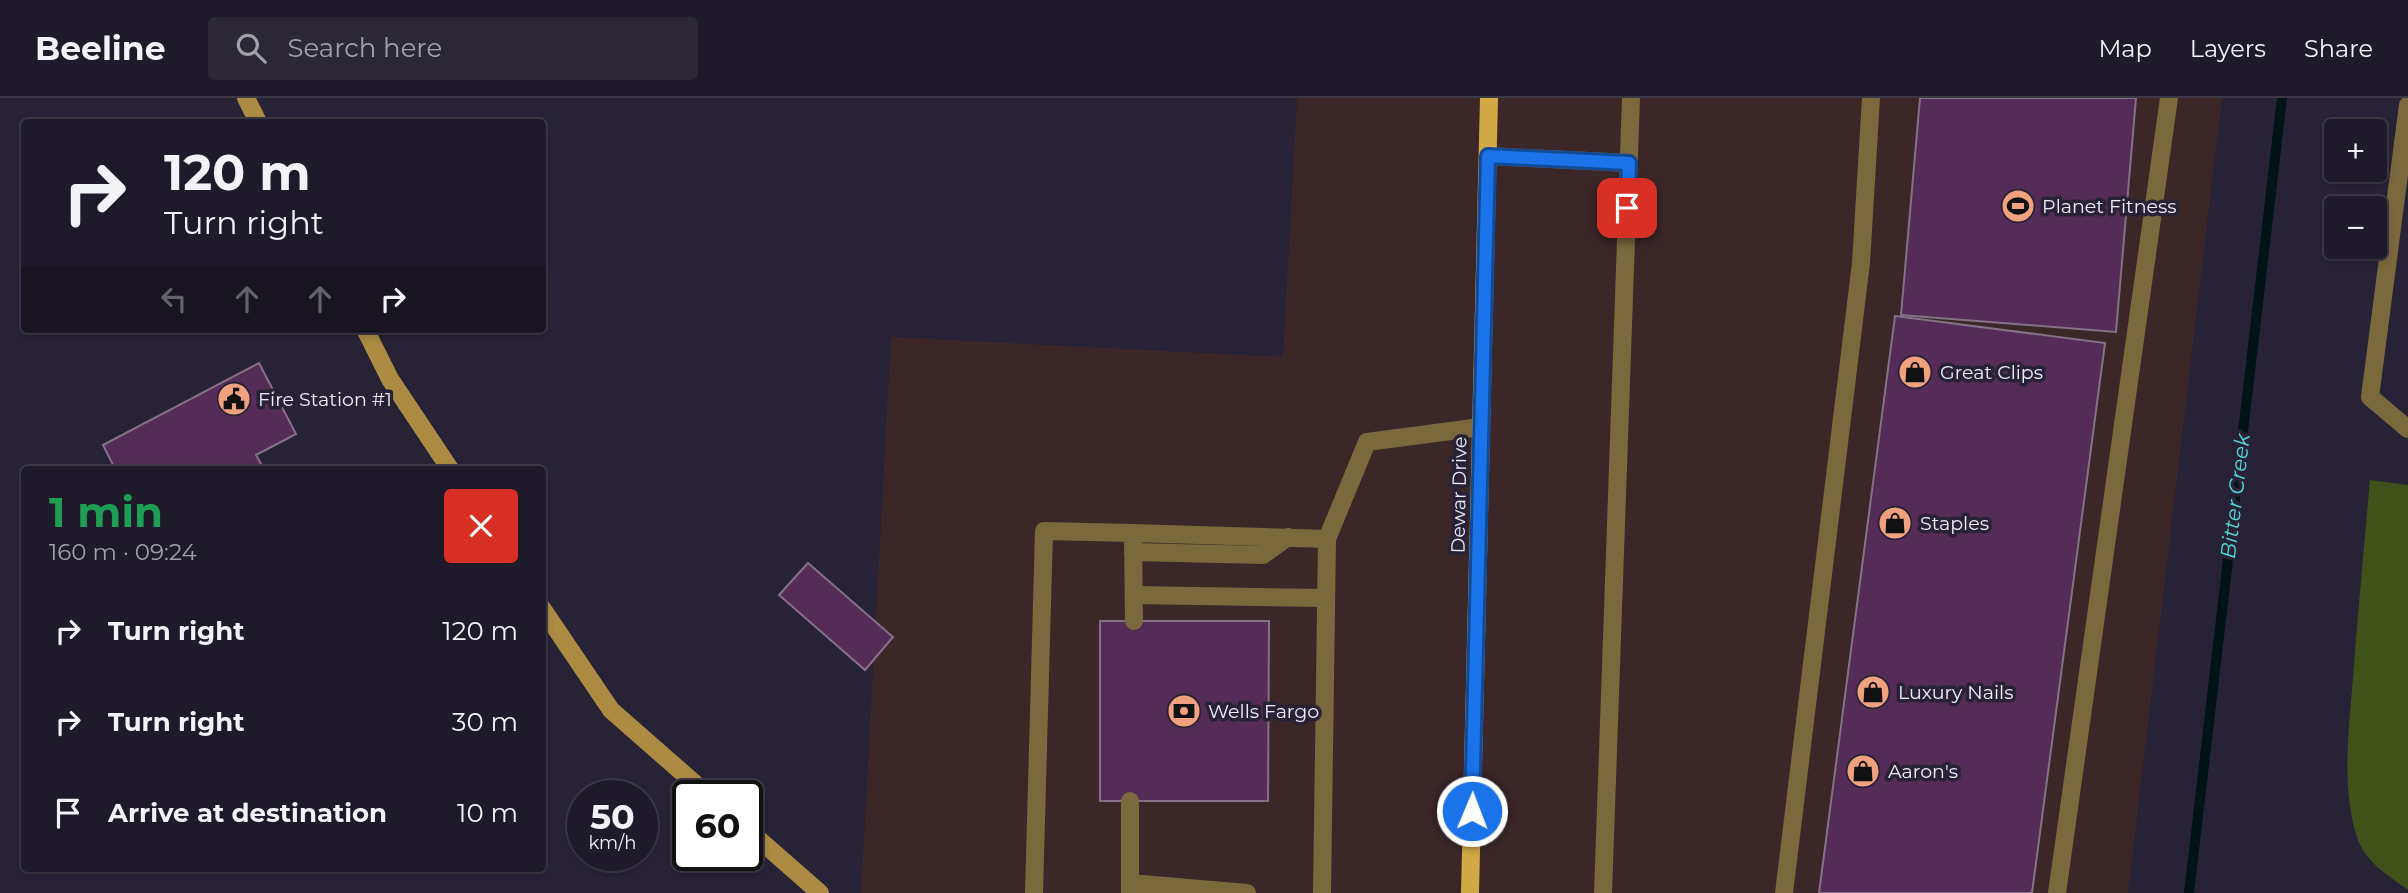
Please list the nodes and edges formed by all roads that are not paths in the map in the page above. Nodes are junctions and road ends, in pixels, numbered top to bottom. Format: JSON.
{"nodes":[{"id":1,"x":246,"y":98,"type":"edge"},
{"id":2,"x":1489,"y":98,"type":"edge"},
{"id":3,"x":1631,"y":98,"type":"edge"},
{"id":4,"x":1871,"y":98,"type":"edge"},
{"id":5,"x":2169,"y":98,"type":"edge"},
{"id":6,"x":2408,"y":105,"type":"edge"},
{"id":7,"x":256,"y":119,"type":"edge"},
{"id":8,"x":1488,"y":156,"type":"junction"},
{"id":9,"x":1629,"y":163,"type":"junction"},
{"id":10,"x":2404,"y":174,"type":"edge"},
{"id":11,"x":367,"y":333,"type":"edge"},
{"id":12,"x":1481,"y":427,"type":"junction"},
{"id":13,"x":2408,"y":429,"type":"edge"},
{"id":14,"x":448,"y":466,"type":"edge"},
{"id":15,"x":1133,"y":533,"type":"junction"},
{"id":16,"x":1288,"y":537,"type":"junction"},
{"id":17,"x":1327,"y":539,"type":"junction"},
{"id":18,"x":1133,"y":552,"type":"junction"},
{"id":19,"x":1134,"y":595,"type":"junction"},
{"id":20,"x":1325,"y":598,"type":"junction"},
{"id":21,"x":546,"y":614,"type":"edge"},
{"id":22,"x":1134,"y":621,"type":"dead end"},
{"id":23,"x":691,"y":780,"type":"edge"},
{"id":24,"x":1130,"y":801,"type":"dead end"},
{"id":25,"x":763,"y":844,"type":"edge"},
{"id":26,"x":1130,"y":888,"type":"edge"},
{"id":27,"x":820,"y":893,"type":"edge"},
{"id":28,"x":1034,"y":893,"type":"edge"},
{"id":29,"x":1247,"y":893,"type":"edge"},
{"id":30,"x":1322,"y":893,"type":"edge"},
{"id":31,"x":1471,"y":893,"type":"edge"},
{"id":32,"x":1603,"y":893,"type":"edge"},
{"id":33,"x":1784,"y":893,"type":"edge"},
{"id":34,"x":2057,"y":893,"type":"edge"}],
"edges":[{"from":1,"to":7,"type":"main road"},
{"from":2,"to":8,"type":"main road","name":"Dewar Drive"},
{"from":3,"to":9,"type":"street"},
{"from":4,"to":33,"type":"street"},
{"from":5,"to":34,"type":"street"},
{"from":6,"to":10,"type":"street"},
{"from":8,"to":9,"type":"street"},
{"from":8,"to":12,"type":"main road","name":"Dewar Drive"},
{"from":9,"to":32,"type":"street"},
{"from":10,"to":13,"type":"street"},
{"from":11,"to":14,"type":"main road"},
{"from":12,"to":17,"type":"street"},
{"from":12,"to":31,"type":"main road","name":"Dewar Drive"},
{"from":15,"to":16,"type":"street"},
{"from":15,"to":18,"type":"street"},
{"from":15,"to":28,"type":"street"},
{"from":16,"to":17,"type":"street"},
{"from":16,"to":18,"type":"street"},
{"from":17,"to":20,"type":"street"},
{"from":18,"to":19,"type":"street"},
{"from":19,"to":20,"type":"street"},
{"from":19,"to":22,"type":"street"},
{"from":20,"to":30,"type":"street"},
{"from":21,"to":23,"type":"main road"},
{"from":24,"to":26,"type":"street"},
{"from":25,"to":27,"type":"main road"},
{"from":26,"to":29,"type":"street"}]}
